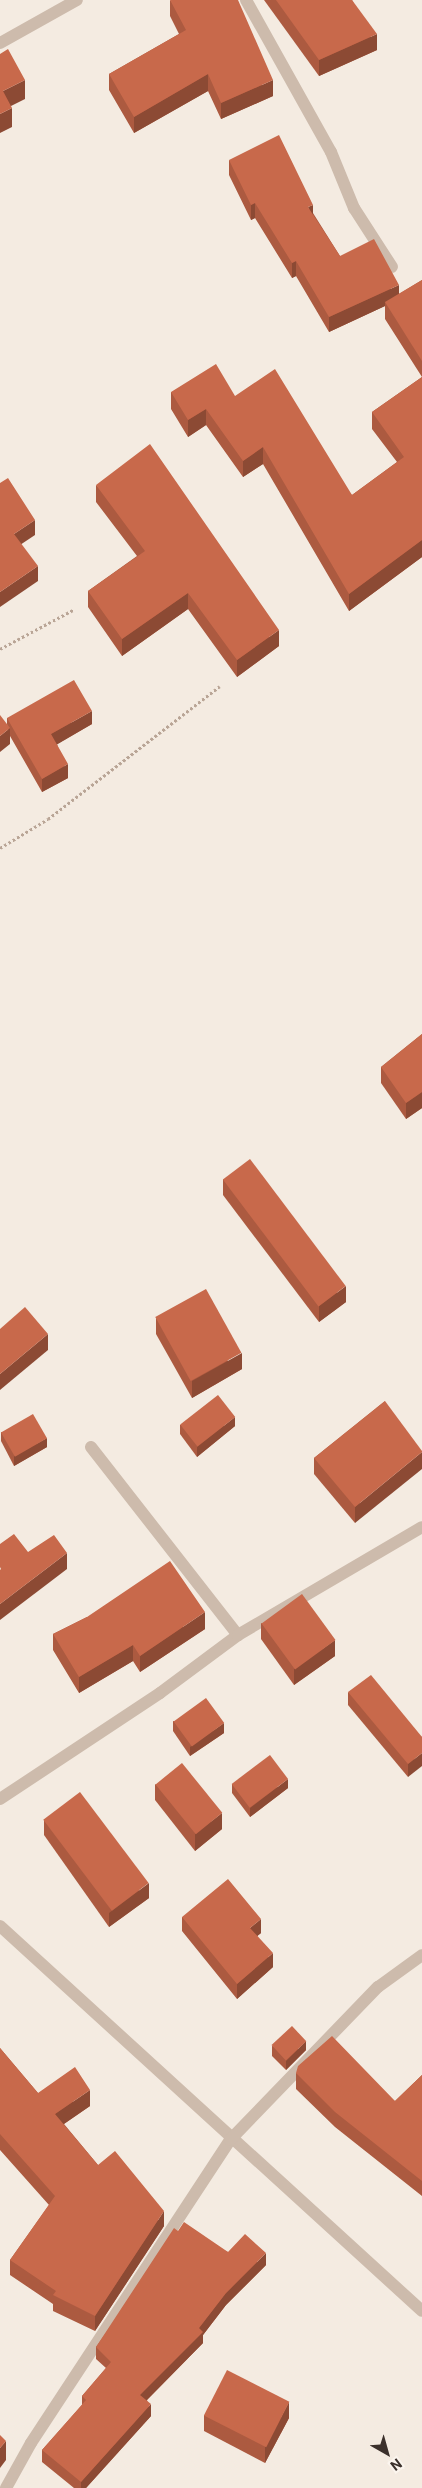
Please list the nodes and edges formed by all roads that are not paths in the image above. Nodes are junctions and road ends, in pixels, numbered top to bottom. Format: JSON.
{"nodes":[{"id":1,"x":77,"y":0,"type":"edge"},
{"id":2,"x":246,"y":0,"type":"edge"},
{"id":3,"x":0,"y":43,"type":"edge"},
{"id":4,"x":392,"y":267,"type":"edge"},
{"id":5,"x":91,"y":1447,"type":"dead end"},
{"id":6,"x":422,"y":1527,"type":"edge"},
{"id":7,"x":238,"y":1635,"type":"junction"},
{"id":8,"x":0,"y":1799,"type":"edge"},
{"id":9,"x":0,"y":1926,"type":"edge"},
{"id":10,"x":422,"y":1955,"type":"edge"},
{"id":11,"x":230,"y":2140,"type":"junction"},
{"id":12,"x":422,"y":2311,"type":"edge"},
{"id":13,"x":6,"y":2488,"type":"edge"}],
"edges":[{"from":1,"to":3,"type":"street"},
{"from":2,"to":4,"type":"street"},
{"from":5,"to":7,"type":"street"},
{"from":6,"to":7,"type":"street"},
{"from":7,"to":8,"type":"street"},
{"from":9,"to":11,"type":"street"},
{"from":10,"to":11,"type":"street"},
{"from":11,"to":12,"type":"street"},
{"from":11,"to":13,"type":"street"}]}
